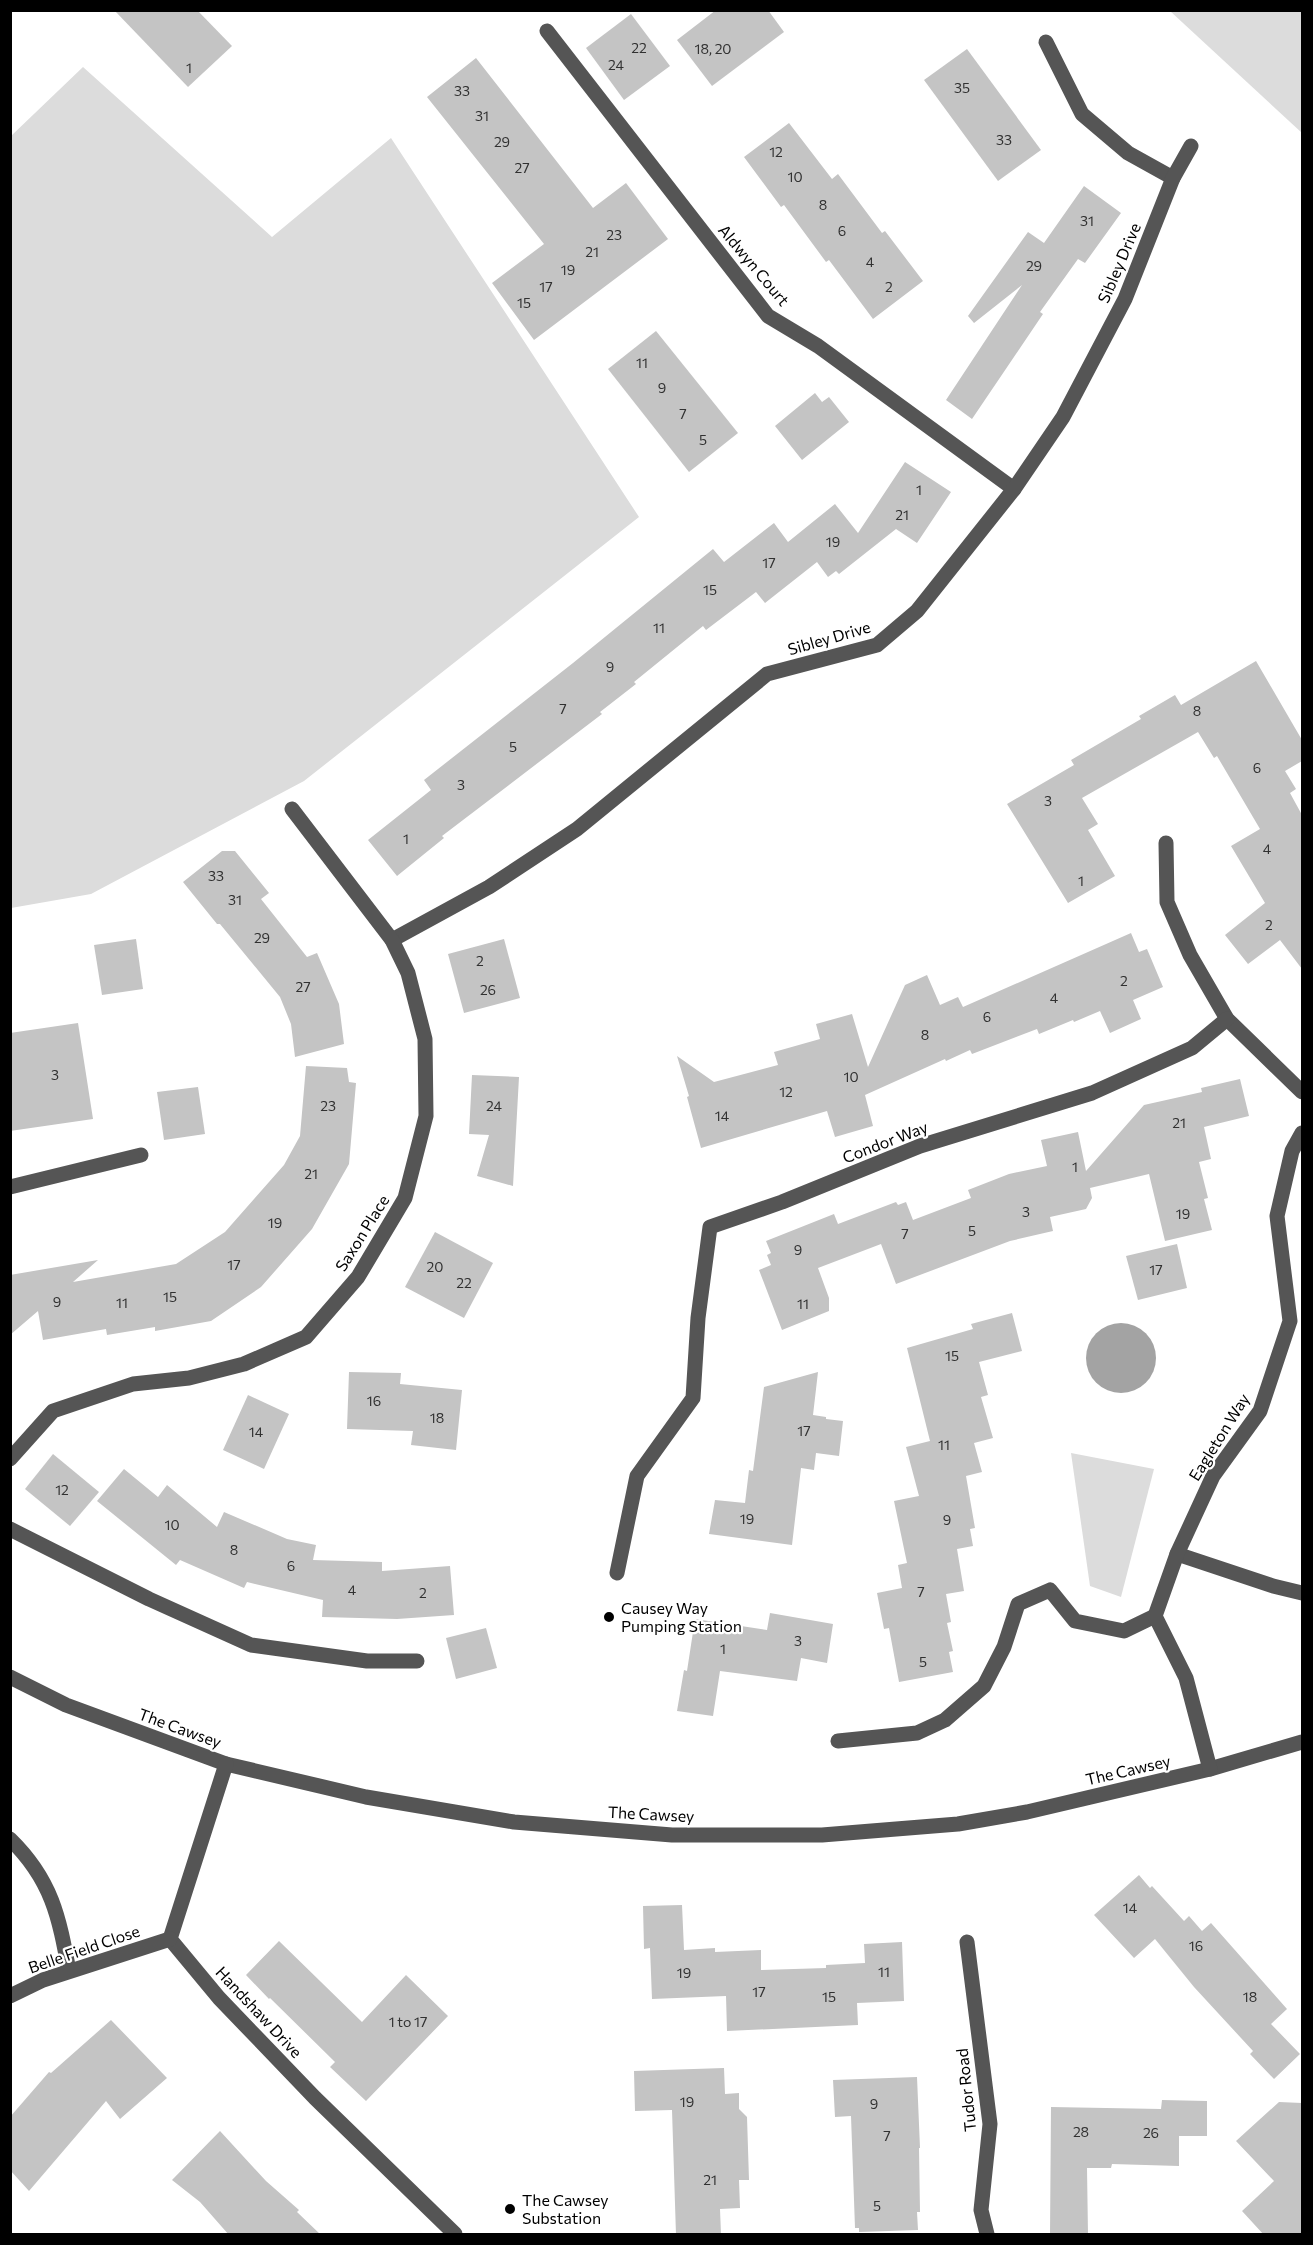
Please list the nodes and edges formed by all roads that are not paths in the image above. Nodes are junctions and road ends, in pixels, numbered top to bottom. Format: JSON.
{"nodes":[{"id":1,"x":547,"y":31,"type":"dead end"},
{"id":2,"x":1046,"y":42,"type":"dead end"},
{"id":3,"x":1191,"y":146,"type":"dead end"},
{"id":4,"x":1173,"y":178,"type":"junction"},
{"id":5,"x":1014,"y":489,"type":"junction"},
{"id":6,"x":292,"y":809,"type":"dead end"},
{"id":7,"x":1166,"y":843,"type":"dead end"},
{"id":8,"x":392,"y":940,"type":"junction"},
{"id":9,"x":1227,"y":1019,"type":"junction"},
{"id":10,"x":1302,"y":1092,"type":"edge"},
{"id":11,"x":1302,"y":1133,"type":"edge"},
{"id":12,"x":141,"y":1155,"type":"dead end"},
{"id":13,"x":10,"y":1186,"type":"edge"},
{"id":14,"x":10,"y":1459,"type":"edge"},
{"id":15,"x":10,"y":1529,"type":"edge"},
{"id":16,"x":1177,"y":1554,"type":"junction"},
{"id":17,"x":617,"y":1573,"type":"dead end"},
{"id":18,"x":1302,"y":1593,"type":"edge"},
{"id":19,"x":1155,"y":1616,"type":"junction"},
{"id":20,"x":417,"y":1661,"type":"dead end"},
{"id":21,"x":10,"y":1677,"type":"edge"},
{"id":22,"x":838,"y":1741,"type":"dead end"},
{"id":23,"x":1302,"y":1742,"type":"edge"},
{"id":24,"x":226,"y":1764,"type":"junction"},
{"id":25,"x":1210,"y":1769,"type":"junction"},
{"id":26,"x":10,"y":1839,"type":"edge"},
{"id":27,"x":170,"y":1939,"type":"junction"},
{"id":28,"x":967,"y":1942,"type":"dead end"},
{"id":29,"x":69,"y":1971,"type":"junction"},
{"id":30,"x":10,"y":1996,"type":"edge"},
{"id":31,"x":455,"y":2235,"type":"edge"},
{"id":32,"x":987,"y":2235,"type":"edge"}],
"edges":[{"from":1,"to":5,"type":"street","name":"Aldwyn Court"},
{"from":2,"to":4,"type":"street"},
{"from":3,"to":4,"type":"street","name":"Sibley Drive"},
{"from":4,"to":5,"type":"street","name":"Sibley Drive"},
{"from":5,"to":8,"type":"street","name":"Sibley Drive"},
{"from":6,"to":8,"type":"street","name":"Saxon Place"},
{"from":7,"to":9,"type":"street"},
{"from":8,"to":14,"type":"street","name":"Saxon Place"},
{"from":9,"to":10,"type":"street"},
{"from":9,"to":17,"type":"street","name":"Condor Way"},
{"from":11,"to":16,"type":"street","name":"Eagleton Way"},
{"from":12,"to":13,"type":"street"},
{"from":15,"to":20,"type":"street"},
{"from":16,"to":18,"type":"street"},
{"from":16,"to":19,"type":"street","name":"Eagleton Way"},
{"from":19,"to":22,"type":"street"},
{"from":19,"to":25,"type":"street"},
{"from":21,"to":24,"type":"street","name":"The Cawsey"},
{"from":23,"to":25,"type":"street","name":"The Cawsey"},
{"from":24,"to":25,"type":"street","name":"The Cawsey"},
{"from":24,"to":27,"type":"street"},
{"from":26,"to":29,"type":"street"},
{"from":27,"to":29,"type":"street","name":"Belle Field Close"},
{"from":27,"to":31,"type":"street","name":"Handshaw Drive"},
{"from":28,"to":32,"type":"street","name":"Tudor Road"},
{"from":29,"to":30,"type":"street","name":"Belle Field Close"}]}
